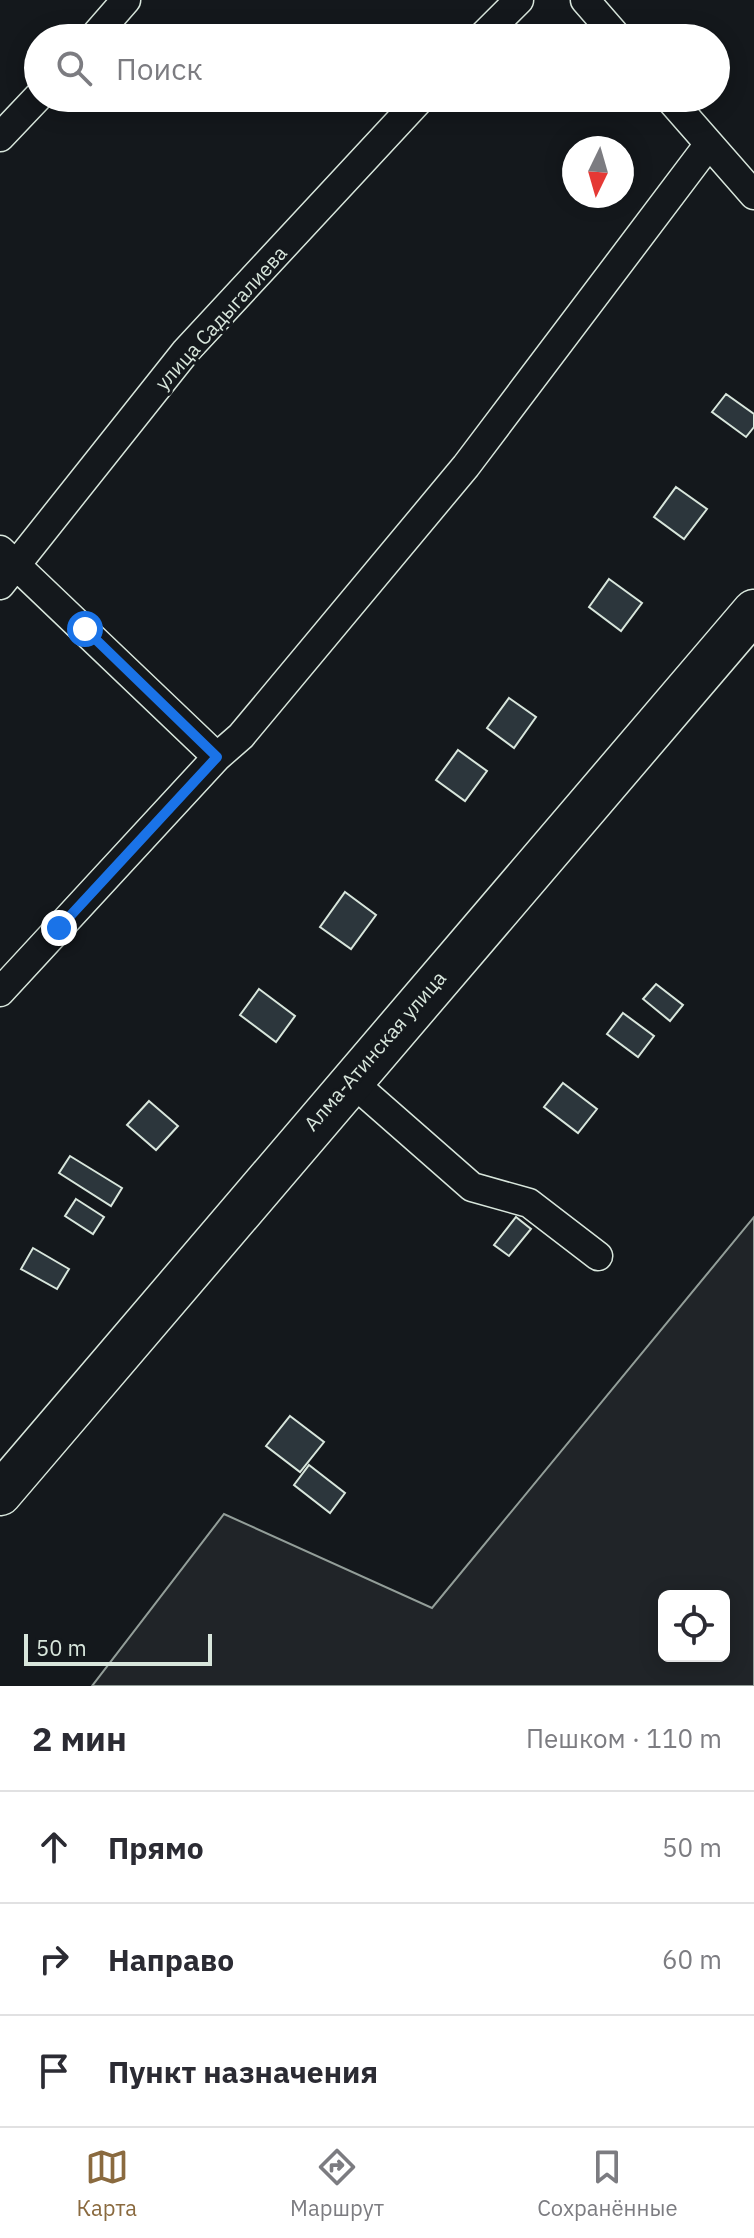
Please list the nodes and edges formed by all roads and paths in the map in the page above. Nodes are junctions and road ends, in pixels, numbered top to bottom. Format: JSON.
{"nodes":[{"id":1,"x":126,"y":0,"type":"edge"},
{"id":2,"x":519,"y":0,"type":"edge"},
{"id":3,"x":585,"y":0,"type":"edge"},
{"id":4,"x":105,"y":24,"type":"edge"},
{"id":5,"x":495,"y":24,"type":"edge"},
{"id":6,"x":606,"y":24,"type":"edge"},
{"id":7,"x":24,"y":112,"type":"edge"},
{"id":8,"x":408,"y":112,"type":"edge"},
{"id":9,"x":681,"y":112,"type":"edge"},
{"id":10,"x":0,"y":137,"type":"edge"},
{"id":11,"x":709,"y":144,"type":"junction"},
{"id":12,"x":754,"y":195,"type":"edge"},
{"id":13,"x":6,"y":567,"type":"edge"},
{"id":14,"x":754,"y":611,"type":"edge"},
{"id":15,"x":217,"y":757,"type":"junction"},
{"id":16,"x":0,"y":992,"type":"edge"},
{"id":17,"x":350,"y":1080,"type":"junction"},
{"id":18,"x":598,"y":1256,"type":"dead end"},
{"id":19,"x":0,"y":1494,"type":"edge"}],
"edges":[{"from":1,"to":4,"type":"street"},
{"from":2,"to":5,"type":"street"},
{"from":3,"to":6,"type":"street"},
{"from":7,"to":10,"type":"street"},
{"from":8,"to":13,"type":"street","name":"улица Садыгалиева"},
{"from":9,"to":11,"type":"street"},
{"from":11,"to":12,"type":"street"},
{"from":11,"to":15,"type":"street"},
{"from":13,"to":15,"type":"street"},
{"from":14,"to":17,"type":"highway","name":"Алма-Атинская улица"},
{"from":15,"to":16,"type":"street"},
{"from":17,"to":18,"type":"street"},
{"from":17,"to":19,"type":"highway","name":"Алма-Атинская улица"}]}
